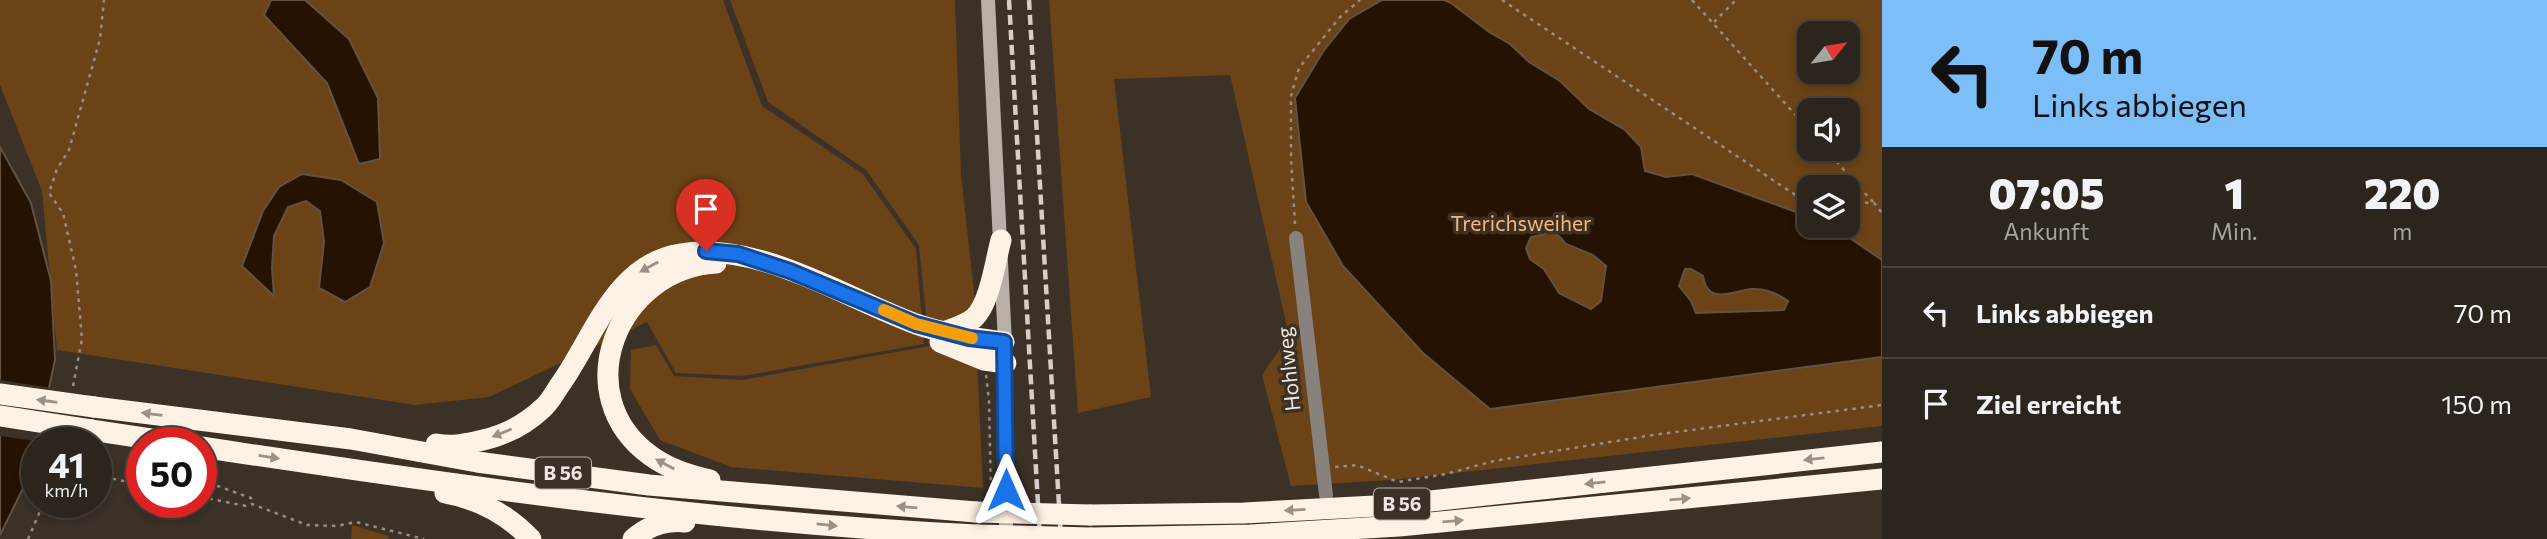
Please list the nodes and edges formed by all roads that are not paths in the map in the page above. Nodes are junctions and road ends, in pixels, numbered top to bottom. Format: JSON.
{"nodes":[{"id":1,"x":988,"y":0,"type":"edge"},
{"id":2,"x":1296,"y":238,"type":"road end"},
{"id":3,"x":1002,"y":240,"type":"junction"},
{"id":4,"x":944,"y":332,"type":"junction"},
{"id":5,"x":1005,"y":352,"type":"junction"},
{"id":6,"x":0,"y":394,"type":"edge"},
{"id":7,"x":0,"y":416,"type":"edge"},
{"id":8,"x":126,"y":435,"type":"edge"},
{"id":9,"x":351,"y":439,"type":"junction"},
{"id":10,"x":217,"y":449,"type":"edge"},
{"id":11,"x":1882,"y":452,"type":"edge"},
{"id":12,"x":359,"y":471,"type":"junction"},
{"id":13,"x":1882,"y":479,"type":"edge"},
{"id":14,"x":1326,"y":495,"type":"dead end"},
{"id":15,"x":777,"y":496,"type":"junction"},
{"id":16,"x":759,"y":518,"type":"junction"},
{"id":17,"x":1091,"y":538,"type":"edge"},
{"id":18,"x":531,"y":539,"type":"edge"},
{"id":19,"x":633,"y":539,"type":"edge"},
{"id":20,"x":1006,"y":539,"type":"edge"}],
"edges":[{"from":1,"to":3,"type":"main road"},
{"from":2,"to":14,"type":"street","name":"Hohlweg"},
{"from":3,"to":4,"type":"highway"},
{"from":3,"to":5,"type":"main road"},
{"from":4,"to":5,"type":"highway"},
{"from":4,"to":9,"type":"highway","one_way":true},
{"from":15,"to":5,"type":"highway","number":"B 56","one_way":true},
{"from":5,"to":20,"type":"main road"},
{"from":9,"to":6,"type":"highway","number":"B 56","one_way":true,"bridge":true},
{"from":7,"to":8,"type":"highway","bridge":true},
{"from":9,"to":15,"type":"highway","number":"B 56"},
{"from":10,"to":12,"type":"highway","number":"B 56","one_way":true},
{"from":11,"to":15,"type":"highway","number":"B 56","one_way":true,"bridge":true},
{"from":12,"to":16,"type":"highway","number":"B 56"},
{"from":12,"to":18,"type":"highway"},
{"from":17,"to":13,"type":"highway","number":"B 56","one_way":true},
{"from":16,"to":17,"type":"highway","number":"B 56","one_way":true,"bridge":true},
{"from":16,"to":19,"type":"highway"}]}
